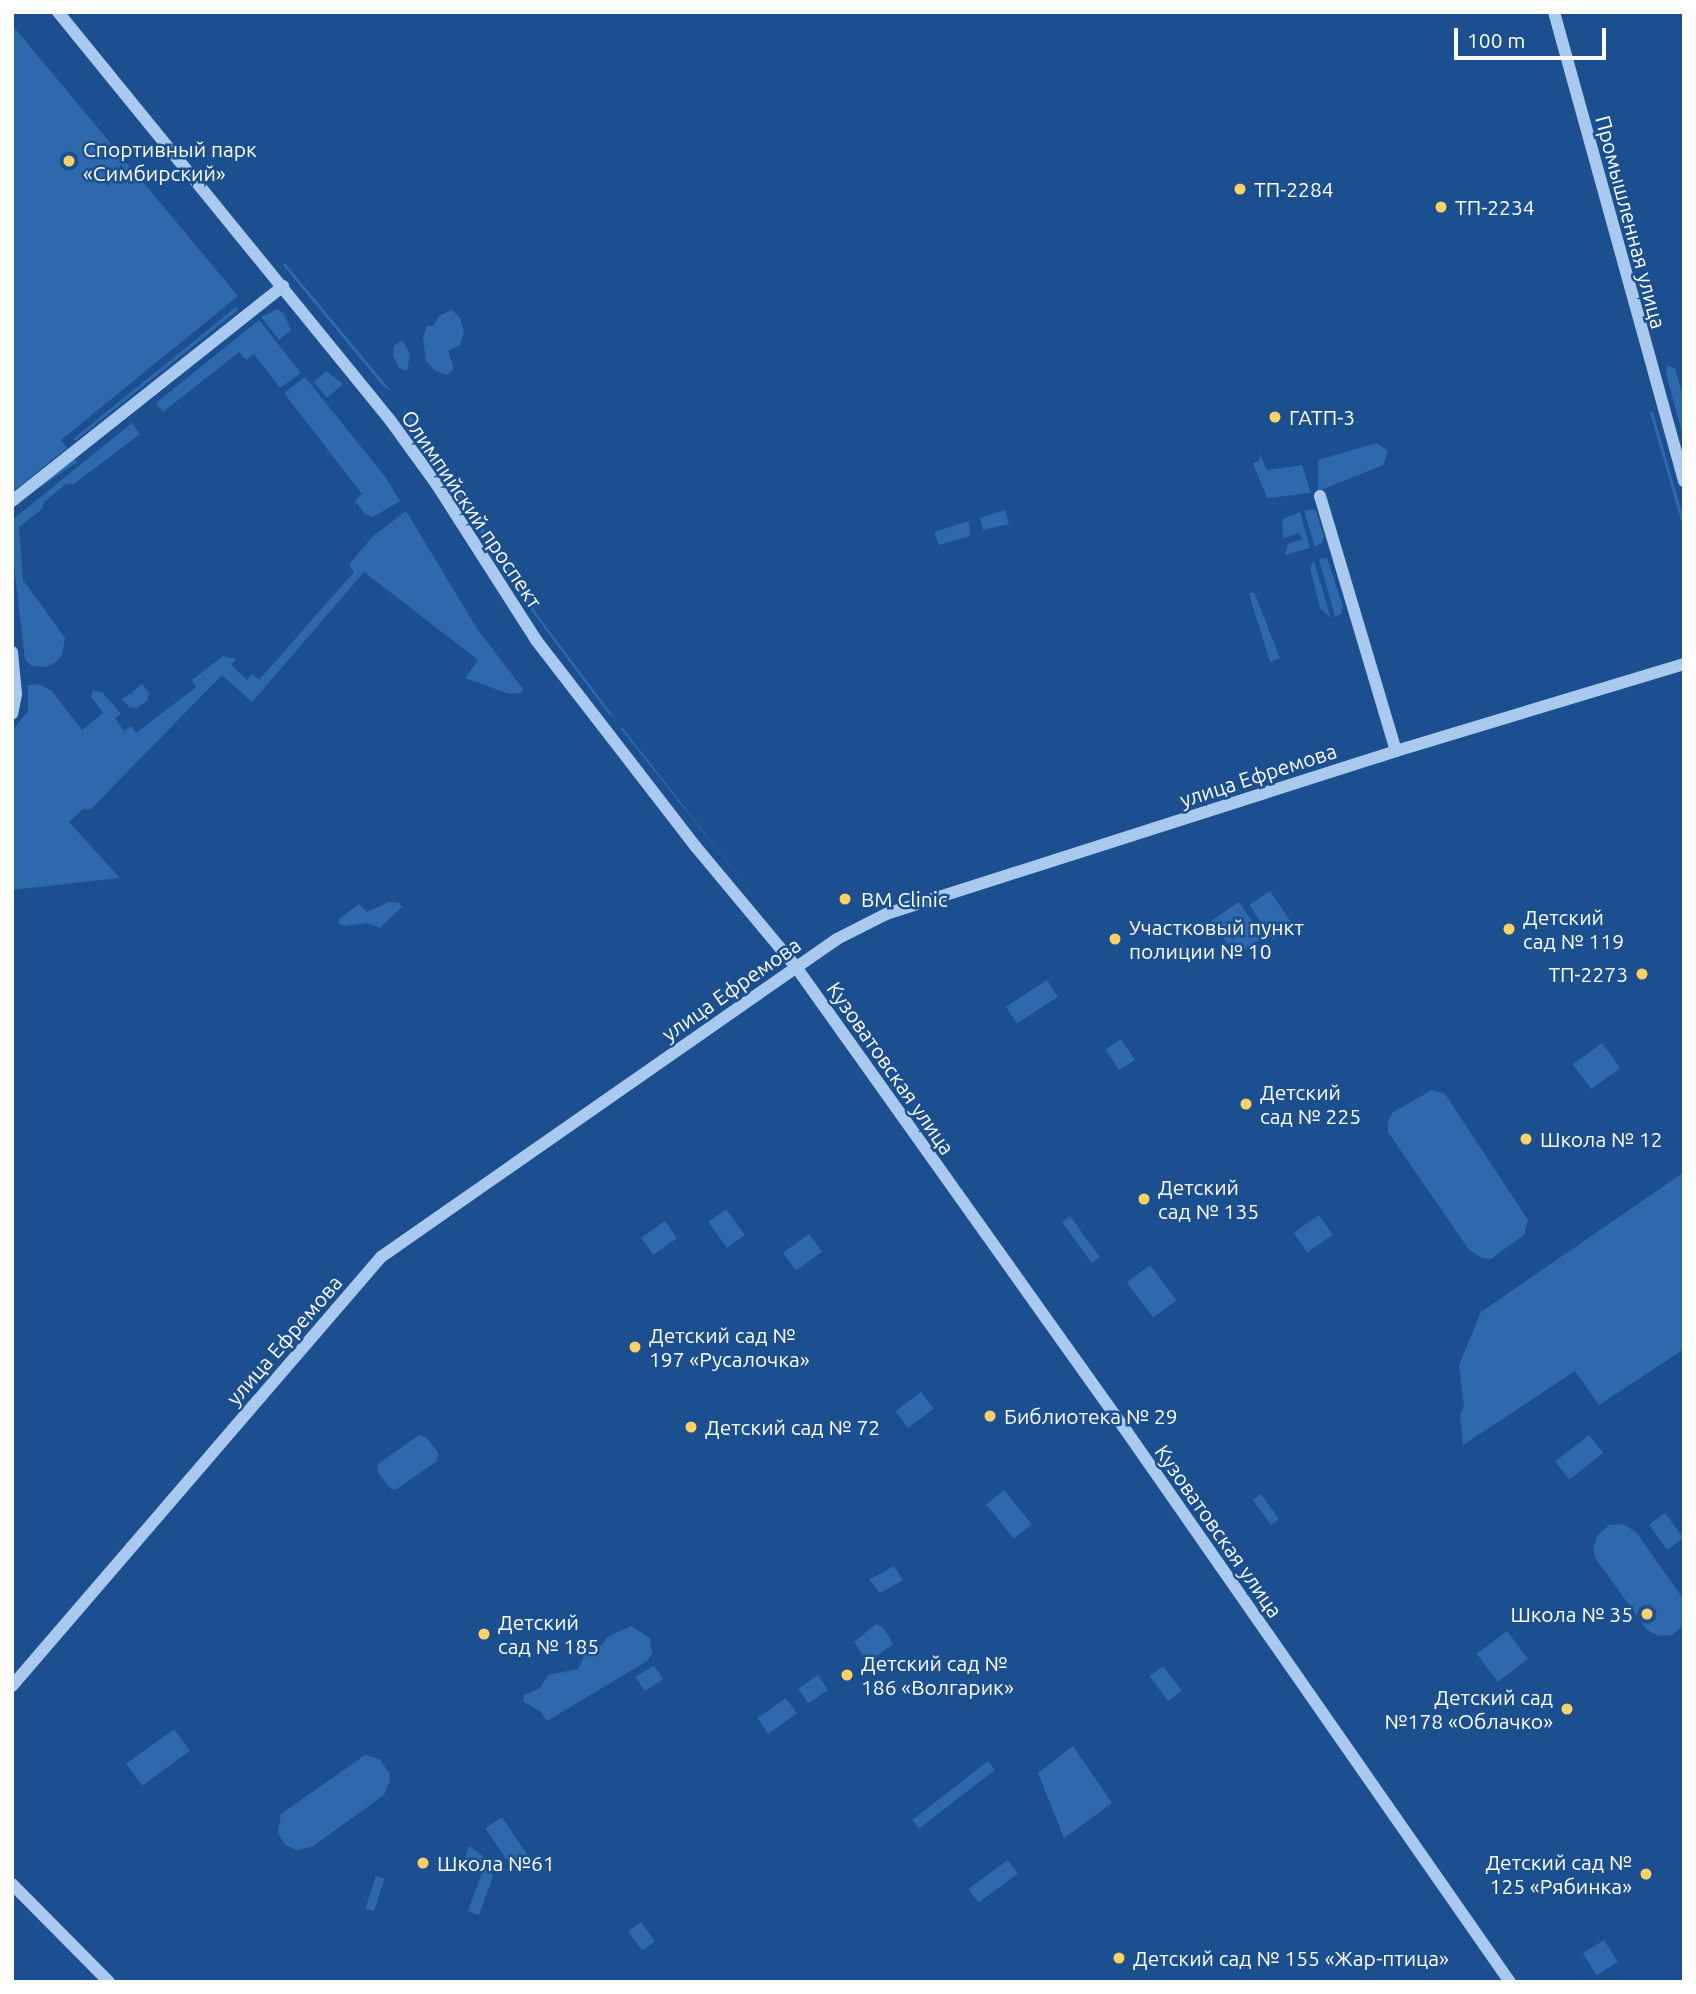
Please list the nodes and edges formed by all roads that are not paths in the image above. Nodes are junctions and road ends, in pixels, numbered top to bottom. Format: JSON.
{"nodes":[{"id":1,"x":58,"y":12,"type":"edge"},
{"id":2,"x":1554,"y":12,"type":"edge"},
{"id":3,"x":283,"y":286,"type":"junction"},
{"id":4,"x":1684,"y":481,"type":"edge"},
{"id":5,"x":1320,"y":496,"type":"dead end"},
{"id":6,"x":12,"y":501,"type":"edge"},
{"id":7,"x":12,"y":652,"type":"edge"},
{"id":8,"x":1684,"y":664,"type":"edge"},
{"id":9,"x":12,"y":713,"type":"edge"},
{"id":10,"x":1396,"y":751,"type":"junction"},
{"id":11,"x":796,"y":967,"type":"junction"},
{"id":12,"x":12,"y":1686,"type":"edge"},
{"id":13,"x":12,"y":1884,"type":"edge"},
{"id":14,"x":109,"y":1982,"type":"edge"},
{"id":15,"x":1510,"y":1982,"type":"edge"}],
"edges":[{"from":1,"to":3,"type":"street","name":"Олимпийский проспект"},
{"from":2,"to":4,"type":"street","name":"Промышленная улица"},
{"from":3,"to":6,"type":"street"},
{"from":3,"to":11,"type":"street","name":"Олимпийский проспект"},
{"from":5,"to":10,"type":"street"},
{"from":7,"to":9,"type":"street"},
{"from":8,"to":10,"type":"street","name":"улица Ефремова"},
{"from":10,"to":11,"type":"street","name":"улица Ефремова"},
{"from":11,"to":12,"type":"street","name":"улица Ефремова"},
{"from":11,"to":15,"type":"street","name":"Кузоватовская улица"},
{"from":13,"to":14,"type":"street"}]}
